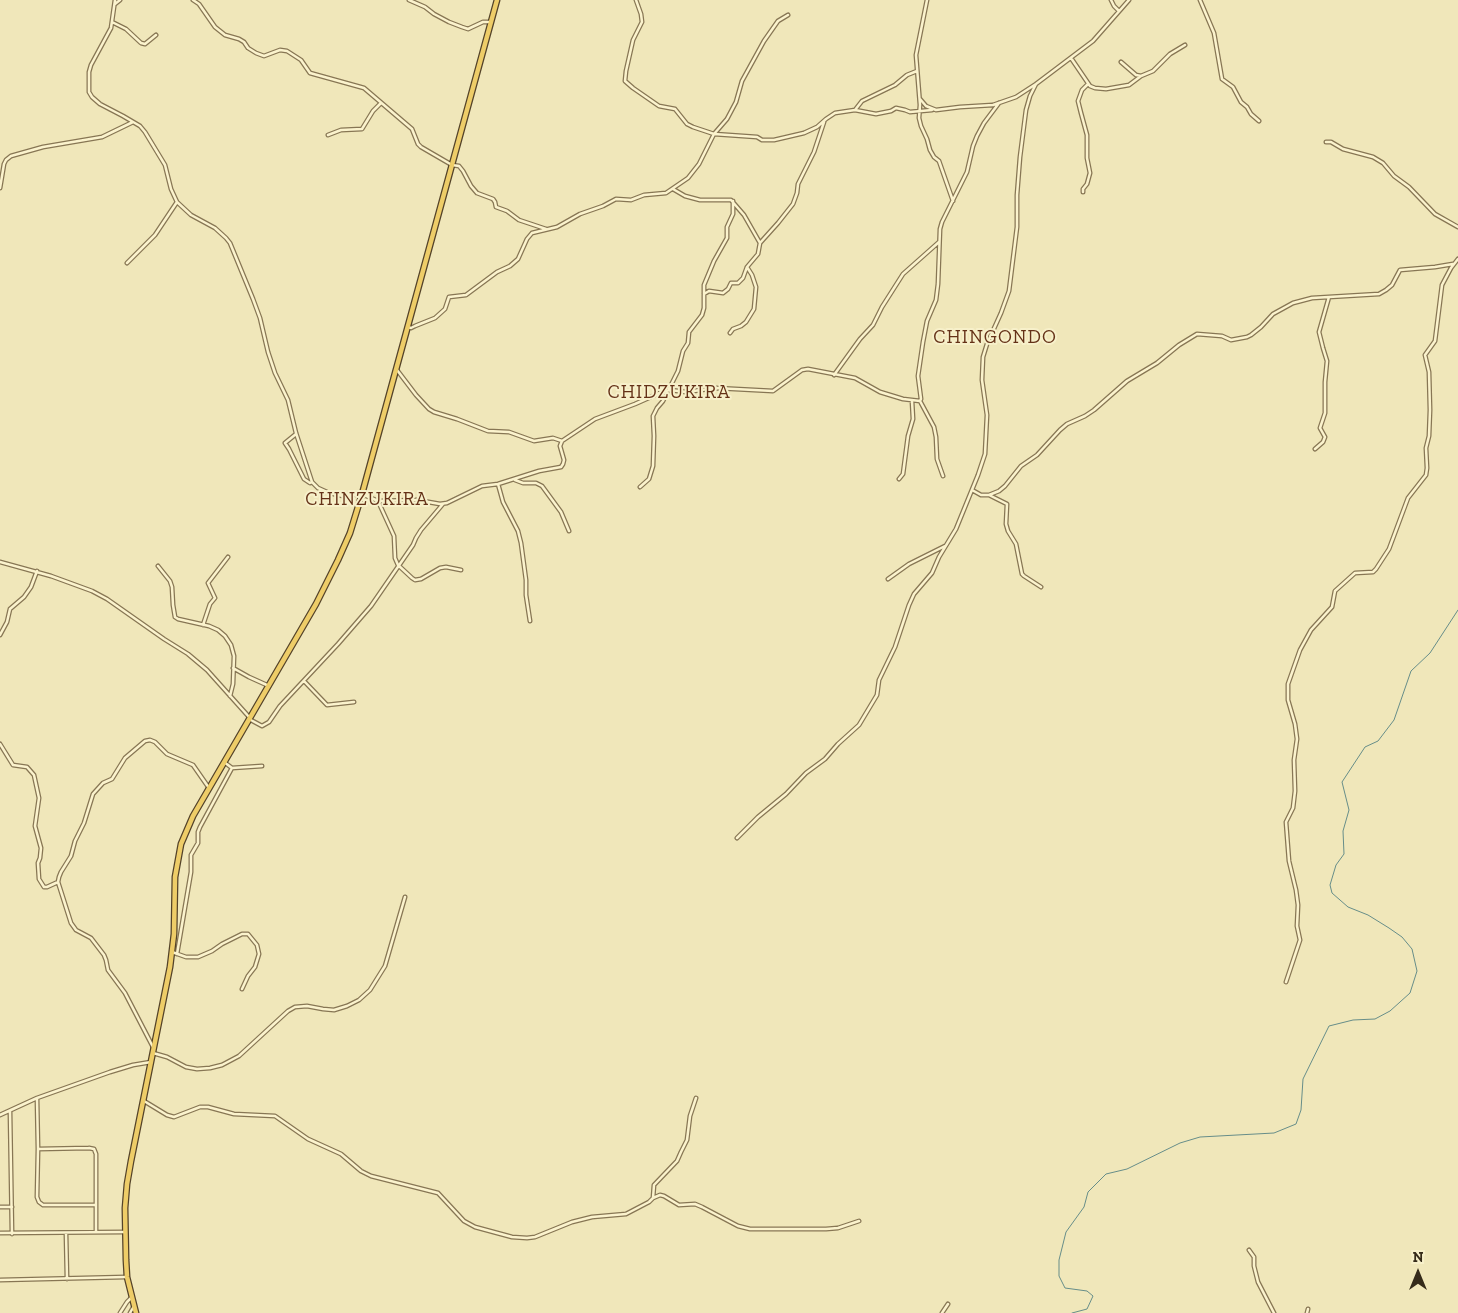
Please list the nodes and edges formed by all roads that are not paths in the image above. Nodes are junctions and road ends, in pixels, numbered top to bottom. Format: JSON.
{"nodes":[{"id":1,"x":115,"y":0,"type":"edge"},
{"id":2,"x":120,"y":0,"type":"edge"},
{"id":3,"x":193,"y":0,"type":"edge"},
{"id":4,"x":410,"y":0,"type":"edge"},
{"id":5,"x":497,"y":0,"type":"edge"},
{"id":6,"x":636,"y":0,"type":"edge"},
{"id":7,"x":927,"y":0,"type":"edge"},
{"id":8,"x":1111,"y":0,"type":"edge"},
{"id":9,"x":1129,"y":0,"type":"edge"},
{"id":10,"x":1200,"y":0,"type":"edge"},
{"id":11,"x":115,"y":4,"type":"junction"},
{"id":12,"x":1119,"y":11,"type":"junction"},
{"id":13,"x":788,"y":16,"type":"dead end"},
{"id":14,"x":112,"y":22,"type":"junction"},
{"id":15,"x":492,"y":22,"type":"junction"},
{"id":16,"x":156,"y":35,"type":"dead end"},
{"id":17,"x":1185,"y":44,"type":"dead end"},
{"id":18,"x":1071,"y":58,"type":"junction"},
{"id":19,"x":1121,"y":62,"type":"dead end"},
{"id":20,"x":917,"y":71,"type":"junction"},
{"id":21,"x":1141,"y":76,"type":"junction"},
{"id":22,"x":1036,"y":84,"type":"junction"},
{"id":23,"x":1088,"y":84,"type":"junction"},
{"id":24,"x":920,"y":99,"type":"junction"},
{"id":25,"x":381,"y":103,"type":"junction"},
{"id":26,"x":999,"y":103,"type":"junction"},
{"id":27,"x":855,"y":110,"type":"junction"},
{"id":28,"x":932,"y":110,"type":"junction"},
{"id":29,"x":920,"y":112,"type":"junction"},
{"id":30,"x":824,"y":121,"type":"junction"},
{"id":31,"x":1259,"y":121,"type":"dead end"},
{"id":32,"x":133,"y":122,"type":"junction"},
{"id":33,"x":714,"y":134,"type":"junction"},
{"id":34,"x":328,"y":135,"type":"dead end"},
{"id":35,"x":1326,"y":142,"type":"dead end"},
{"id":36,"x":452,"y":165,"type":"junction"},
{"id":37,"x":0,"y":188,"type":"edge"},
{"id":38,"x":673,"y":189,"type":"junction"},
{"id":39,"x":1082,"y":192,"type":"dead end"},
{"id":40,"x":733,"y":201,"type":"junction"},
{"id":41,"x":953,"y":201,"type":"junction"},
{"id":42,"x":177,"y":202,"type":"junction"},
{"id":43,"x":1458,"y":227,"type":"edge"},
{"id":44,"x":548,"y":229,"type":"junction"},
{"id":45,"x":939,"y":242,"type":"junction"},
{"id":46,"x":760,"y":243,"type":"junction"},
{"id":47,"x":1458,"y":259,"type":"edge"},
{"id":48,"x":127,"y":262,"type":"dead end"},
{"id":49,"x":1454,"y":263,"type":"junction"},
{"id":50,"x":747,"y":268,"type":"junction"},
{"id":51,"x":704,"y":294,"type":"junction"},
{"id":52,"x":1329,"y":297,"type":"junction"},
{"id":53,"x":408,"y":326,"type":"junction"},
{"id":54,"x":730,"y":332,"type":"dead end"},
{"id":55,"x":396,"y":370,"type":"junction"},
{"id":56,"x":834,"y":375,"type":"junction"},
{"id":57,"x":668,"y":390,"type":"junction"},
{"id":58,"x":912,"y":401,"type":"junction"},
{"id":59,"x":920,"y":401,"type":"junction"},
{"id":60,"x":296,"y":433,"type":"junction"},
{"id":61,"x":562,"y":442,"type":"junction"},
{"id":62,"x":1316,"y":449,"type":"dead end"},
{"id":63,"x":943,"y":476,"type":"dead end"},
{"id":64,"x":514,"y":479,"type":"junction"},
{"id":65,"x":899,"y":479,"type":"dead end"},
{"id":66,"x":312,"y":482,"type":"junction"},
{"id":67,"x":498,"y":484,"type":"junction"},
{"id":68,"x":640,"y":488,"type":"dead end"},
{"id":69,"x":972,"y":490,"type":"junction"},
{"id":70,"x":362,"y":494,"type":"junction"},
{"id":71,"x":989,"y":495,"type":"junction"},
{"id":72,"x":378,"y":501,"type":"junction"},
{"id":73,"x":444,"y":504,"type":"junction"},
{"id":74,"x":569,"y":530,"type":"dead end"},
{"id":75,"x":947,"y":546,"type":"junction"},
{"id":76,"x":228,"y":557,"type":"dead end"},
{"id":77,"x":0,"y":562,"type":"edge"},
{"id":78,"x":398,"y":565,"type":"junction"},
{"id":79,"x":158,"y":566,"type":"dead end"},
{"id":80,"x":461,"y":570,"type":"dead end"},
{"id":81,"x":37,"y":571,"type":"junction"},
{"id":82,"x":888,"y":579,"type":"dead end"},
{"id":83,"x":1041,"y":587,"type":"dead end"},
{"id":84,"x":530,"y":621,"type":"dead end"},
{"id":85,"x":203,"y":625,"type":"junction"},
{"id":86,"x":0,"y":635,"type":"edge"},
{"id":87,"x":233,"y":668,"type":"junction"},
{"id":88,"x":304,"y":681,"type":"junction"},
{"id":89,"x":269,"y":686,"type":"junction"},
{"id":90,"x":230,"y":696,"type":"junction"},
{"id":91,"x":354,"y":702,"type":"dead end"},
{"id":92,"x":249,"y":719,"type":"junction"},
{"id":93,"x":0,"y":744,"type":"edge"},
{"id":94,"x":224,"y":762,"type":"junction"},
{"id":95,"x":262,"y":766,"type":"dead end"},
{"id":96,"x":232,"y":768,"type":"junction"},
{"id":97,"x":209,"y":788,"type":"junction"},
{"id":98,"x":737,"y":838,"type":"dead end"},
{"id":99,"x":58,"y":882,"type":"junction"},
{"id":100,"x":405,"y":897,"type":"dead end"},
{"id":101,"x":175,"y":953,"type":"junction"},
{"id":102,"x":1286,"y":982,"type":"dead end"},
{"id":103,"x":242,"y":989,"type":"dead end"},
{"id":104,"x":154,"y":1051,"type":"junction"},
{"id":105,"x":151,"y":1062,"type":"junction"},
{"id":106,"x":37,"y":1098,"type":"junction"},
{"id":107,"x":696,"y":1098,"type":"dead end"},
{"id":108,"x":144,"y":1101,"type":"junction"},
{"id":109,"x":10,"y":1111,"type":"junction"},
{"id":110,"x":0,"y":1116,"type":"edge"},
{"id":111,"x":38,"y":1149,"type":"junction"},
{"id":112,"x":652,"y":1198,"type":"junction"},
{"id":113,"x":96,"y":1205,"type":"junction"},
{"id":114,"x":0,"y":1207,"type":"edge"},
{"id":115,"x":12,"y":1207,"type":"junction"},
{"id":116,"x":859,"y":1221,"type":"dead end"},
{"id":117,"x":96,"y":1232,"type":"junction"},
{"id":118,"x":125,"y":1232,"type":"junction"},
{"id":119,"x":0,"y":1233,"type":"edge"},
{"id":120,"x":66,"y":1233,"type":"junction"},
{"id":121,"x":12,"y":1234,"type":"junction"},
{"id":122,"x":1250,"y":1250,"type":"dead end"},
{"id":123,"x":127,"y":1276,"type":"junction"},
{"id":124,"x":67,"y":1278,"type":"junction"},
{"id":125,"x":0,"y":1280,"type":"edge"},
{"id":126,"x":132,"y":1298,"type":"junction"},
{"id":127,"x":948,"y":1304,"type":"dead end"},
{"id":128,"x":134,"y":1306,"type":"junction"},
{"id":129,"x":1308,"y":1309,"type":"dead end"},
{"id":130,"x":120,"y":1313,"type":"edge"},
{"id":131,"x":130,"y":1313,"type":"edge"},
{"id":132,"x":136,"y":1313,"type":"edge"},
{"id":133,"x":942,"y":1313,"type":"edge"},
{"id":134,"x":1274,"y":1313,"type":"edge"},
{"id":135,"x":1307,"y":1313,"type":"edge"}],
"edges":[{"from":1,"to":11,"type":"street"},
{"from":2,"to":11,"type":"street"},
{"from":3,"to":25,"type":"street"},
{"from":4,"to":15,"type":"street"},
{"from":5,"to":15,"type":"highway"},
{"from":6,"to":33,"type":"street"},
{"from":7,"to":20,"type":"street"},
{"from":8,"to":12,"type":"street"},
{"from":9,"to":12,"type":"street"},
{"from":10,"to":31,"type":"street"},
{"from":11,"to":14,"type":"street"},
{"from":12,"to":18,"type":"street"},
{"from":13,"to":33,"type":"street"},
{"from":14,"to":16,"type":"street"},
{"from":14,"to":32,"type":"street"},
{"from":15,"to":36,"type":"highway"},
{"from":17,"to":21,"type":"street"},
{"from":18,"to":22,"type":"street"},
{"from":18,"to":23,"type":"street"},
{"from":19,"to":21,"type":"street"},
{"from":20,"to":24,"type":"street"},
{"from":20,"to":27,"type":"street"},
{"from":21,"to":23,"type":"street"},
{"from":22,"to":26,"type":"street"},
{"from":22,"to":69,"type":"street"},
{"from":23,"to":39,"type":"street"},
{"from":24,"to":28,"type":"street"},
{"from":24,"to":29,"type":"street"},
{"from":25,"to":34,"type":"street"},
{"from":25,"to":36,"type":"street"},
{"from":26,"to":28,"type":"street"},
{"from":26,"to":41,"type":"street"},
{"from":27,"to":29,"type":"street"},
{"from":27,"to":30,"type":"street"},
{"from":28,"to":29,"type":"street"},
{"from":29,"to":41,"type":"street"},
{"from":30,"to":33,"type":"street"},
{"from":30,"to":46,"type":"street"},
{"from":32,"to":37,"type":"street"},
{"from":32,"to":42,"type":"street"},
{"from":33,"to":38,"type":"street"},
{"from":35,"to":43,"type":"street"},
{"from":36,"to":44,"type":"street"},
{"from":36,"to":53,"type":"highway"},
{"from":38,"to":40,"type":"street"},
{"from":38,"to":44,"type":"street"},
{"from":40,"to":46,"type":"street"},
{"from":40,"to":51,"type":"street"},
{"from":41,"to":45,"type":"street"},
{"from":42,"to":48,"type":"street"},
{"from":42,"to":60,"type":"street"},
{"from":44,"to":53,"type":"street"},
{"from":45,"to":56,"type":"street"},
{"from":45,"to":59,"type":"street"},
{"from":46,"to":50,"type":"street"},
{"from":47,"to":49,"type":"street"},
{"from":49,"to":52,"type":"street"},
{"from":49,"to":102,"type":"street"},
{"from":50,"to":51,"type":"street"},
{"from":50,"to":54,"type":"street"},
{"from":51,"to":57,"type":"street"},
{"from":52,"to":62,"type":"street"},
{"from":52,"to":71,"type":"street"},
{"from":53,"to":55,"type":"highway"},
{"from":55,"to":61,"type":"street"},
{"from":55,"to":70,"type":"highway"},
{"from":56,"to":57,"type":"street"},
{"from":56,"to":58,"type":"street"},
{"from":57,"to":61,"type":"street"},
{"from":57,"to":68,"type":"street"},
{"from":58,"to":59,"type":"street"},
{"from":58,"to":65,"type":"street"},
{"from":59,"to":63,"type":"street"},
{"from":60,"to":66,"type":"street"},
{"from":60,"to":66,"type":"street"},
{"from":61,"to":64,"type":"street"},
{"from":64,"to":67,"type":"street"},
{"from":64,"to":74,"type":"street"},
{"from":66,"to":70,"type":"street"},
{"from":67,"to":73,"type":"street"},
{"from":67,"to":84,"type":"street"},
{"from":69,"to":71,"type":"street"},
{"from":69,"to":75,"type":"street"},
{"from":70,"to":72,"type":"street"},
{"from":70,"to":89,"type":"highway"},
{"from":71,"to":83,"type":"street"},
{"from":72,"to":73,"type":"street"},
{"from":72,"to":78,"type":"street"},
{"from":73,"to":78,"type":"street"},
{"from":75,"to":82,"type":"street"},
{"from":75,"to":98,"type":"street"},
{"from":76,"to":85,"type":"street"},
{"from":77,"to":81,"type":"street"},
{"from":78,"to":80,"type":"street"},
{"from":78,"to":88,"type":"street"},
{"from":79,"to":85,"type":"street"},
{"from":81,"to":86,"type":"street"},
{"from":81,"to":90,"type":"street"},
{"from":85,"to":87,"type":"street"},
{"from":87,"to":89,"type":"street"},
{"from":87,"to":90,"type":"street"},
{"from":88,"to":91,"type":"street"},
{"from":88,"to":92,"type":"street"},
{"from":89,"to":92,"type":"highway"},
{"from":90,"to":92,"type":"street"},
{"from":92,"to":94,"type":"highway"},
{"from":93,"to":99,"type":"street"},
{"from":94,"to":96,"type":"street"},
{"from":94,"to":97,"type":"highway"},
{"from":95,"to":96,"type":"street"},
{"from":96,"to":101,"type":"street"},
{"from":97,"to":99,"type":"street"},
{"from":97,"to":101,"type":"highway"},
{"from":99,"to":104,"type":"street"},
{"from":100,"to":104,"type":"street"},
{"from":101,"to":103,"type":"street"},
{"from":101,"to":104,"type":"highway"},
{"from":104,"to":105,"type":"highway"},
{"from":105,"to":106,"type":"street"},
{"from":105,"to":108,"type":"highway"},
{"from":106,"to":109,"type":"street"},
{"from":106,"to":111,"type":"street"},
{"from":107,"to":112,"type":"street"},
{"from":108,"to":112,"type":"street"},
{"from":108,"to":118,"type":"highway"},
{"from":109,"to":110,"type":"street"},
{"from":109,"to":115,"type":"street"},
{"from":111,"to":113,"type":"street"},
{"from":111,"to":113,"type":"street"},
{"from":112,"to":116,"type":"street"},
{"from":113,"to":117,"type":"street"},
{"from":114,"to":115,"type":"street"},
{"from":115,"to":121,"type":"street"},
{"from":117,"to":118,"type":"street"},
{"from":117,"to":120,"type":"street"},
{"from":118,"to":123,"type":"highway"},
{"from":119,"to":121,"type":"street"},
{"from":120,"to":121,"type":"street"},
{"from":120,"to":124,"type":"street"},
{"from":122,"to":134,"type":"street"},
{"from":123,"to":124,"type":"street"},
{"from":123,"to":126,"type":"highway"},
{"from":124,"to":125,"type":"street"},
{"from":126,"to":128,"type":"highway"},
{"from":126,"to":130,"type":"street"},
{"from":127,"to":133,"type":"street"},
{"from":128,"to":131,"type":"street"},
{"from":128,"to":132,"type":"highway"},
{"from":129,"to":135,"type":"street"}]}
